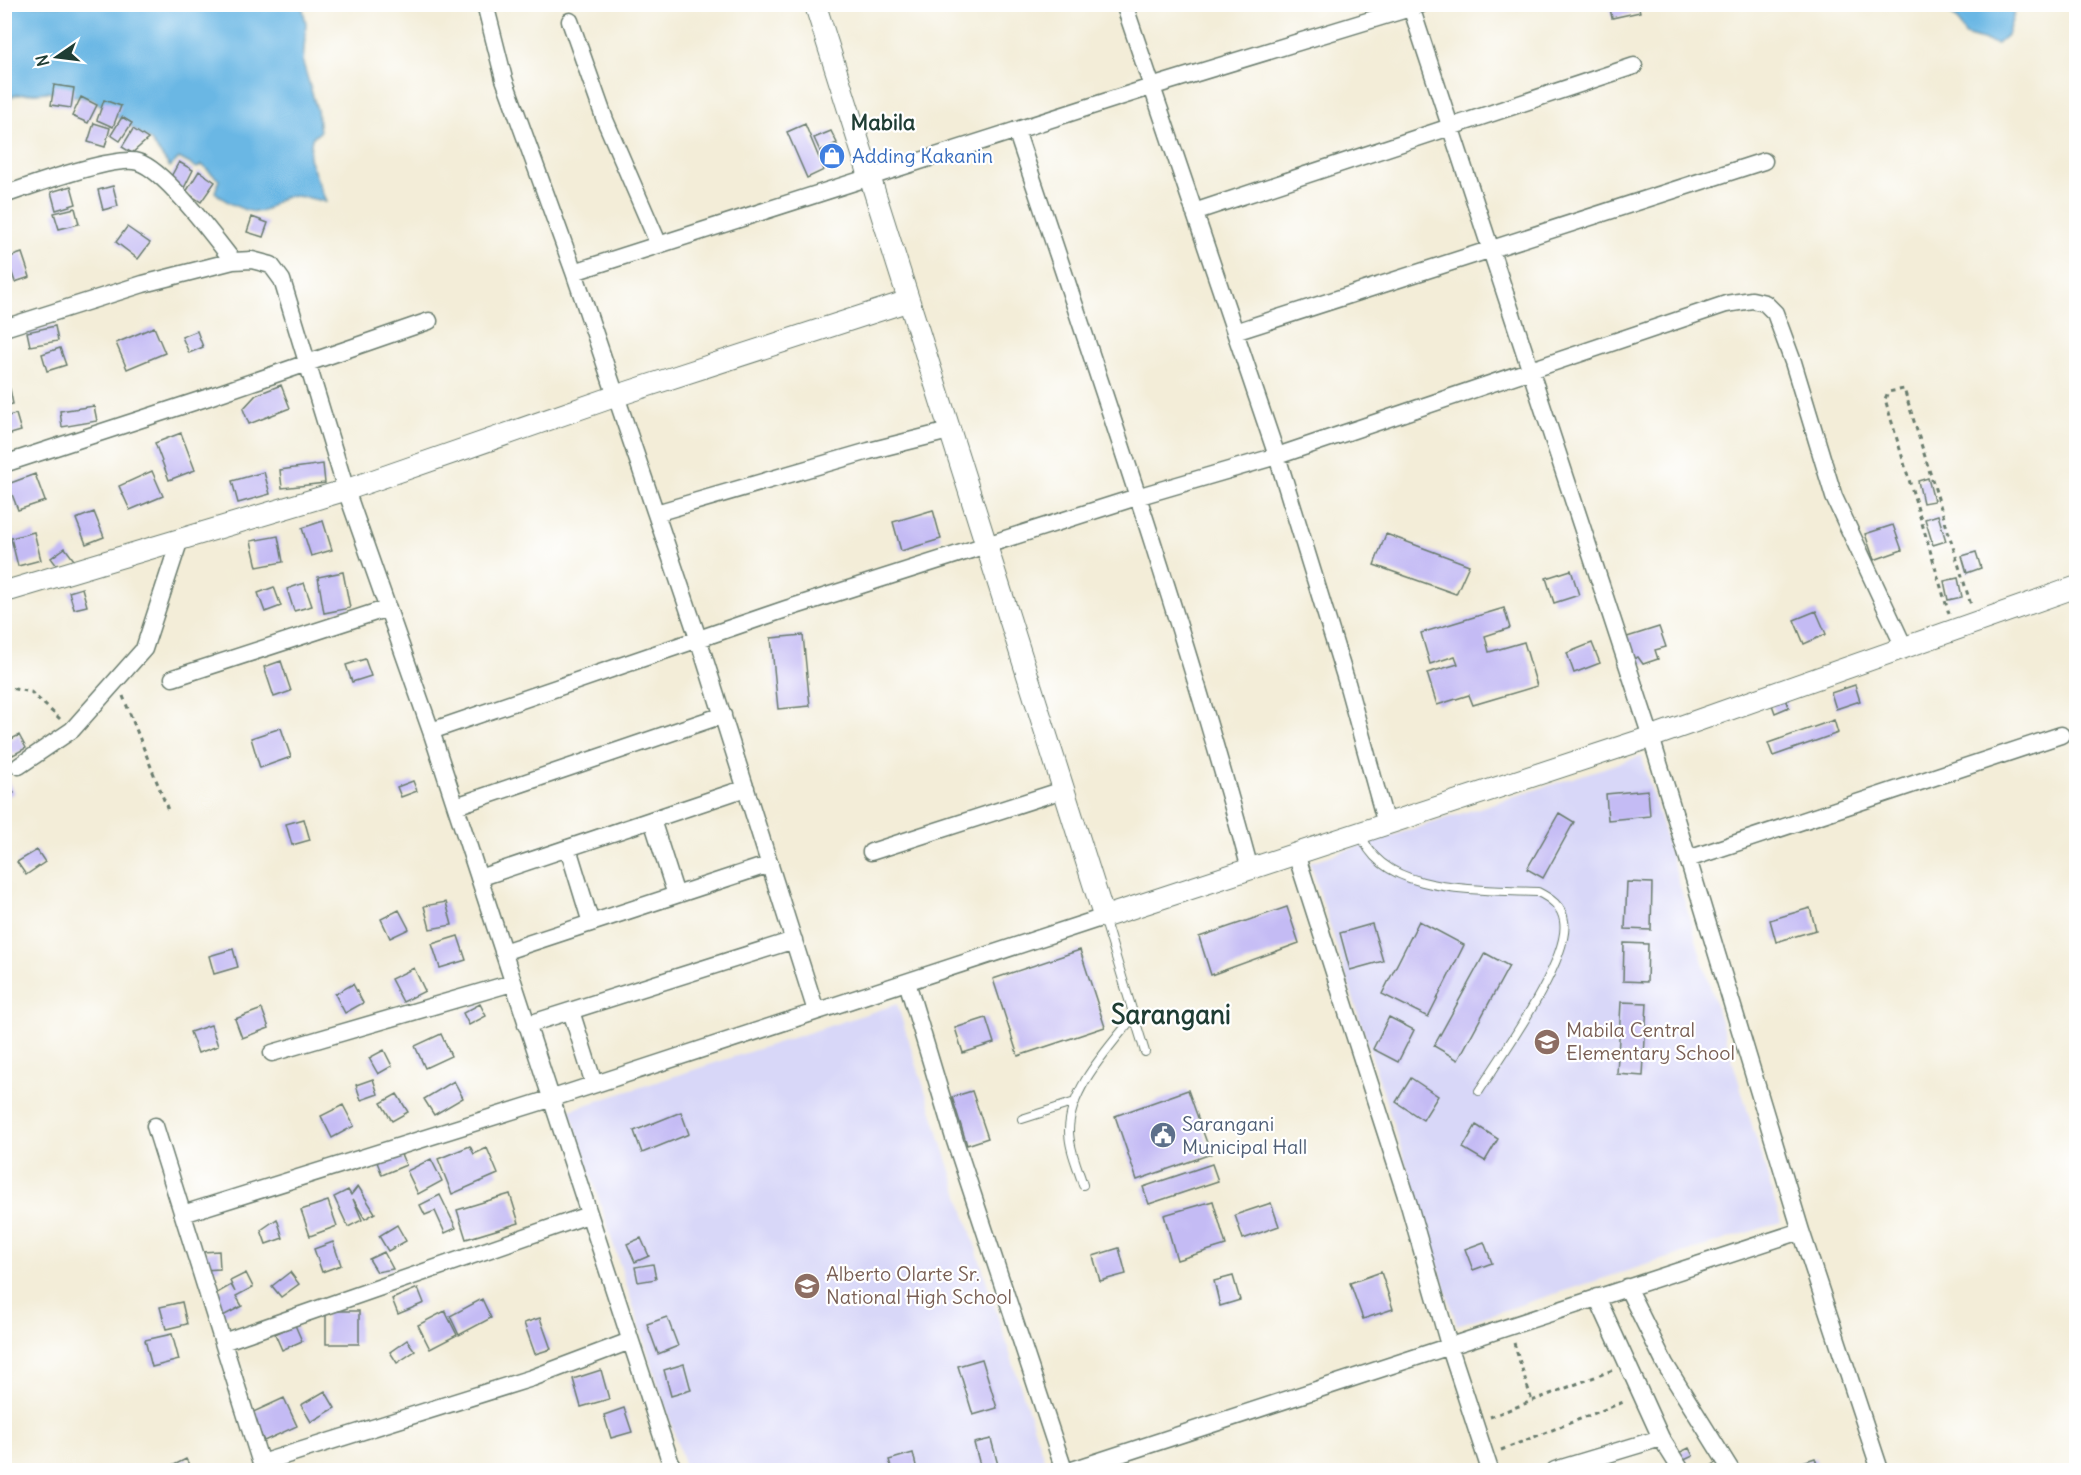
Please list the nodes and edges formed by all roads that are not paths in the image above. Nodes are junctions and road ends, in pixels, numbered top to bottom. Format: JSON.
{"nodes":[{"id":1,"x":485,"y":4,"type":"edge"},
{"id":2,"x":815,"y":4,"type":"edge"},
{"id":3,"x":1124,"y":4,"type":"edge"},
{"id":4,"x":1414,"y":5,"type":"edge"},
{"id":5,"x":570,"y":21,"type":"dead end"},
{"id":6,"x":1634,"y":66,"type":"dead end"},
{"id":7,"x":1151,"y":87,"type":"junction"},
{"id":8,"x":1451,"y":126,"type":"junction"},
{"id":9,"x":1016,"y":130,"type":"junction"},
{"id":10,"x":1764,"y":161,"type":"dead end"},
{"id":11,"x":869,"y":177,"type":"junction"},
{"id":12,"x":4,"y":195,"type":"edge"},
{"id":13,"x":1194,"y":212,"type":"junction"},
{"id":14,"x":659,"y":245,"type":"junction"},
{"id":15,"x":1492,"y":249,"type":"junction"},
{"id":16,"x":233,"y":261,"type":"junction"},
{"id":17,"x":574,"y":272,"type":"junction"},
{"id":18,"x":908,"y":301,"type":"junction"},
{"id":19,"x":429,"y":321,"type":"dead end"},
{"id":20,"x":4,"y":328,"type":"edge"},
{"id":21,"x":1235,"y":332,"type":"junction"},
{"id":22,"x":307,"y":362,"type":"junction"},
{"id":23,"x":1533,"y":370,"type":"junction"},
{"id":24,"x":616,"y":396,"type":"junction"},
{"id":25,"x":949,"y":431,"type":"junction"},
{"id":26,"x":1277,"y":456,"type":"junction"},
{"id":27,"x":4,"y":464,"type":"edge"},
{"id":28,"x":346,"y":490,"type":"junction"},
{"id":29,"x":1140,"y":496,"type":"junction"},
{"id":30,"x":656,"y":513,"type":"junction"},
{"id":31,"x":180,"y":539,"type":"junction"},
{"id":32,"x":986,"y":545,"type":"junction"},
{"id":33,"x":2076,"y":587,"type":"edge"},
{"id":34,"x":4,"y":592,"type":"edge"},
{"id":35,"x":388,"y":608,"type":"junction"},
{"id":36,"x":699,"y":638,"type":"junction"},
{"id":37,"x":1904,"y":647,"type":"junction"},
{"id":38,"x":173,"y":678,"type":"dead end"},
{"id":39,"x":723,"y":715,"type":"junction"},
{"id":40,"x":431,"y":731,"type":"junction"},
{"id":41,"x":2061,"y":735,"type":"dead end"},
{"id":42,"x":1652,"y":737,"type":"junction"},
{"id":43,"x":19,"y":766,"type":"dead end"},
{"id":44,"x":746,"y":788,"type":"junction"},
{"id":45,"x":1063,"y":790,"type":"junction"},
{"id":46,"x":456,"y":806,"type":"junction"},
{"id":47,"x":652,"y":820,"type":"junction"},
{"id":48,"x":1386,"y":824,"type":"junction"},
{"id":49,"x":1361,"y":833,"type":"junction"},
{"id":50,"x":567,"y":848,"type":"junction"},
{"id":51,"x":871,"y":852,"type":"dead end"},
{"id":52,"x":1296,"y":854,"type":"junction"},
{"id":53,"x":1688,"y":858,"type":"junction"},
{"id":54,"x":770,"y":864,"type":"junction"},
{"id":55,"x":1250,"y":869,"type":"junction"},
{"id":56,"x":479,"y":878,"type":"junction"},
{"id":57,"x":676,"y":896,"type":"junction"},
{"id":58,"x":1104,"y":917,"type":"junction"},
{"id":59,"x":591,"y":923,"type":"junction"},
{"id":60,"x":794,"y":940,"type":"junction"},
{"id":61,"x":503,"y":952,"type":"junction"},
{"id":62,"x":908,"y":982,"type":"junction"},
{"id":63,"x":512,"y":983,"type":"junction"},
{"id":64,"x":571,"y":1011,"type":"junction"},
{"id":65,"x":816,"y":1011,"type":"junction"},
{"id":66,"x":1134,"y":1016,"type":"junction"},
{"id":67,"x":526,"y":1025,"type":"junction"},
{"id":68,"x":1145,"y":1052,"type":"dead end"},
{"id":69,"x":272,"y":1053,"type":"dead end"},
{"id":70,"x":594,"y":1084,"type":"junction"},
{"id":71,"x":1479,"y":1092,"type":"dead end"},
{"id":72,"x":550,"y":1099,"type":"junction"},
{"id":73,"x":1075,"y":1102,"type":"junction"},
{"id":74,"x":1022,"y":1119,"type":"dead end"},
{"id":75,"x":155,"y":1126,"type":"dead end"},
{"id":76,"x":1083,"y":1185,"type":"dead end"},
{"id":77,"x":183,"y":1214,"type":"junction"},
{"id":78,"x":588,"y":1215,"type":"junction"},
{"id":79,"x":1801,"y":1231,"type":"junction"},
{"id":80,"x":1628,"y":1287,"type":"junction"},
{"id":81,"x":1597,"y":1297,"type":"junction"},
{"id":82,"x":630,"y":1341,"type":"junction"},
{"id":83,"x":223,"y":1342,"type":"junction"},
{"id":84,"x":1449,"y":1345,"type":"junction"},
{"id":85,"x":1661,"y":1438,"type":"junction"},
{"id":86,"x":262,"y":1467,"type":"edge"},
{"id":87,"x":673,"y":1470,"type":"edge"},
{"id":88,"x":1064,"y":1470,"type":"edge"},
{"id":89,"x":1072,"y":1470,"type":"edge"},
{"id":90,"x":1490,"y":1470,"type":"edge"},
{"id":91,"x":1555,"y":1470,"type":"edge"},
{"id":92,"x":1681,"y":1470,"type":"edge"},
{"id":93,"x":1731,"y":1470,"type":"edge"},
{"id":94,"x":1880,"y":1470,"type":"edge"}],
"edges":[{"from":1,"to":17,"type":"street"},
{"from":2,"to":11,"type":"street"},
{"from":3,"to":7,"type":"street"},
{"from":4,"to":7,"type":"street"},
{"from":4,"to":8,"type":"street"},
{"from":5,"to":14,"type":"street"},
{"from":6,"to":8,"type":"street"},
{"from":7,"to":9,"type":"street"},
{"from":7,"to":13,"type":"street"},
{"from":8,"to":13,"type":"street"},
{"from":8,"to":15,"type":"street"},
{"from":9,"to":11,"type":"street"},
{"from":9,"to":29,"type":"street"},
{"from":10,"to":15,"type":"street"},
{"from":11,"to":14,"type":"street"},
{"from":11,"to":18,"type":"street"},
{"from":12,"to":16,"type":"street"},
{"from":13,"to":21,"type":"street"},
{"from":14,"to":17,"type":"street"},
{"from":15,"to":21,"type":"street"},
{"from":15,"to":23,"type":"street"},
{"from":16,"to":20,"type":"street"},
{"from":16,"to":22,"type":"street"},
{"from":17,"to":24,"type":"street"},
{"from":18,"to":24,"type":"street"},
{"from":18,"to":25,"type":"street"},
{"from":19,"to":22,"type":"street"},
{"from":21,"to":26,"type":"street"},
{"from":22,"to":27,"type":"street"},
{"from":22,"to":28,"type":"street"},
{"from":23,"to":26,"type":"street"},
{"from":23,"to":37,"type":"street"},
{"from":23,"to":42,"type":"street"},
{"from":24,"to":28,"type":"street"},
{"from":24,"to":30,"type":"street"},
{"from":25,"to":30,"type":"street"},
{"from":25,"to":32,"type":"street"},
{"from":26,"to":29,"type":"street"},
{"from":26,"to":48,"type":"street"},
{"from":28,"to":31,"type":"street"},
{"from":28,"to":35,"type":"street"},
{"from":29,"to":32,"type":"street"},
{"from":29,"to":55,"type":"street"},
{"from":30,"to":36,"type":"street"},
{"from":31,"to":34,"type":"street"},
{"from":31,"to":43,"type":"street"},
{"from":32,"to":36,"type":"street"},
{"from":32,"to":45,"type":"street"},
{"from":33,"to":37,"type":"street"},
{"from":35,"to":38,"type":"street"},
{"from":35,"to":40,"type":"street"},
{"from":36,"to":39,"type":"street"},
{"from":36,"to":40,"type":"street"},
{"from":37,"to":42,"type":"street"},
{"from":39,"to":44,"type":"street"},
{"from":39,"to":46,"type":"street"},
{"from":40,"to":46,"type":"street"},
{"from":41,"to":53,"type":"street"},
{"from":42,"to":48,"type":"street"},
{"from":42,"to":53,"type":"street"},
{"from":44,"to":47,"type":"street"},
{"from":44,"to":54,"type":"street"},
{"from":45,"to":51,"type":"street"},
{"from":45,"to":58,"type":"street"},
{"from":46,"to":56,"type":"street"},
{"from":47,"to":50,"type":"street"},
{"from":47,"to":57,"type":"street"},
{"from":48,"to":49,"type":"street"},
{"from":49,"to":52,"type":"street"},
{"from":49,"to":71,"type":"lane"},
{"from":50,"to":56,"type":"street"},
{"from":50,"to":59,"type":"street"},
{"from":52,"to":55,"type":"street"},
{"from":52,"to":84,"type":"street"},
{"from":53,"to":79,"type":"street"},
{"from":54,"to":57,"type":"street"},
{"from":54,"to":60,"type":"street"},
{"from":55,"to":58,"type":"street"},
{"from":56,"to":61,"type":"street"},
{"from":57,"to":59,"type":"street"},
{"from":58,"to":62,"type":"street"},
{"from":58,"to":66,"type":"lane"},
{"from":59,"to":61,"type":"street"},
{"from":60,"to":64,"type":"street"},
{"from":60,"to":65,"type":"street"},
{"from":61,"to":63,"type":"street"},
{"from":62,"to":65,"type":"street"},
{"from":62,"to":88,"type":"street"},
{"from":63,"to":67,"type":"street"},
{"from":63,"to":69,"type":"street"},
{"from":64,"to":67,"type":"street"},
{"from":64,"to":70,"type":"street"},
{"from":65,"to":70,"type":"street"},
{"from":66,"to":68,"type":"lane"},
{"from":66,"to":73,"type":"lane"},
{"from":67,"to":72,"type":"street"},
{"from":70,"to":72,"type":"street"},
{"from":72,"to":77,"type":"street"},
{"from":72,"to":78,"type":"street"},
{"from":73,"to":74,"type":"lane"},
{"from":73,"to":76,"type":"lane"},
{"from":75,"to":77,"type":"street"},
{"from":77,"to":83,"type":"street"},
{"from":78,"to":82,"type":"street"},
{"from":78,"to":83,"type":"street"},
{"from":79,"to":80,"type":"street"},
{"from":79,"to":94,"type":"street"},
{"from":80,"to":81,"type":"street"},
{"from":80,"to":93,"type":"street"},
{"from":81,"to":84,"type":"street"},
{"from":81,"to":85,"type":"street"},
{"from":82,"to":86,"type":"street"},
{"from":82,"to":87,"type":"street"},
{"from":83,"to":86,"type":"street"},
{"from":84,"to":89,"type":"street"},
{"from":84,"to":90,"type":"street"},
{"from":85,"to":91,"type":"street"},
{"from":85,"to":92,"type":"street"}]}
